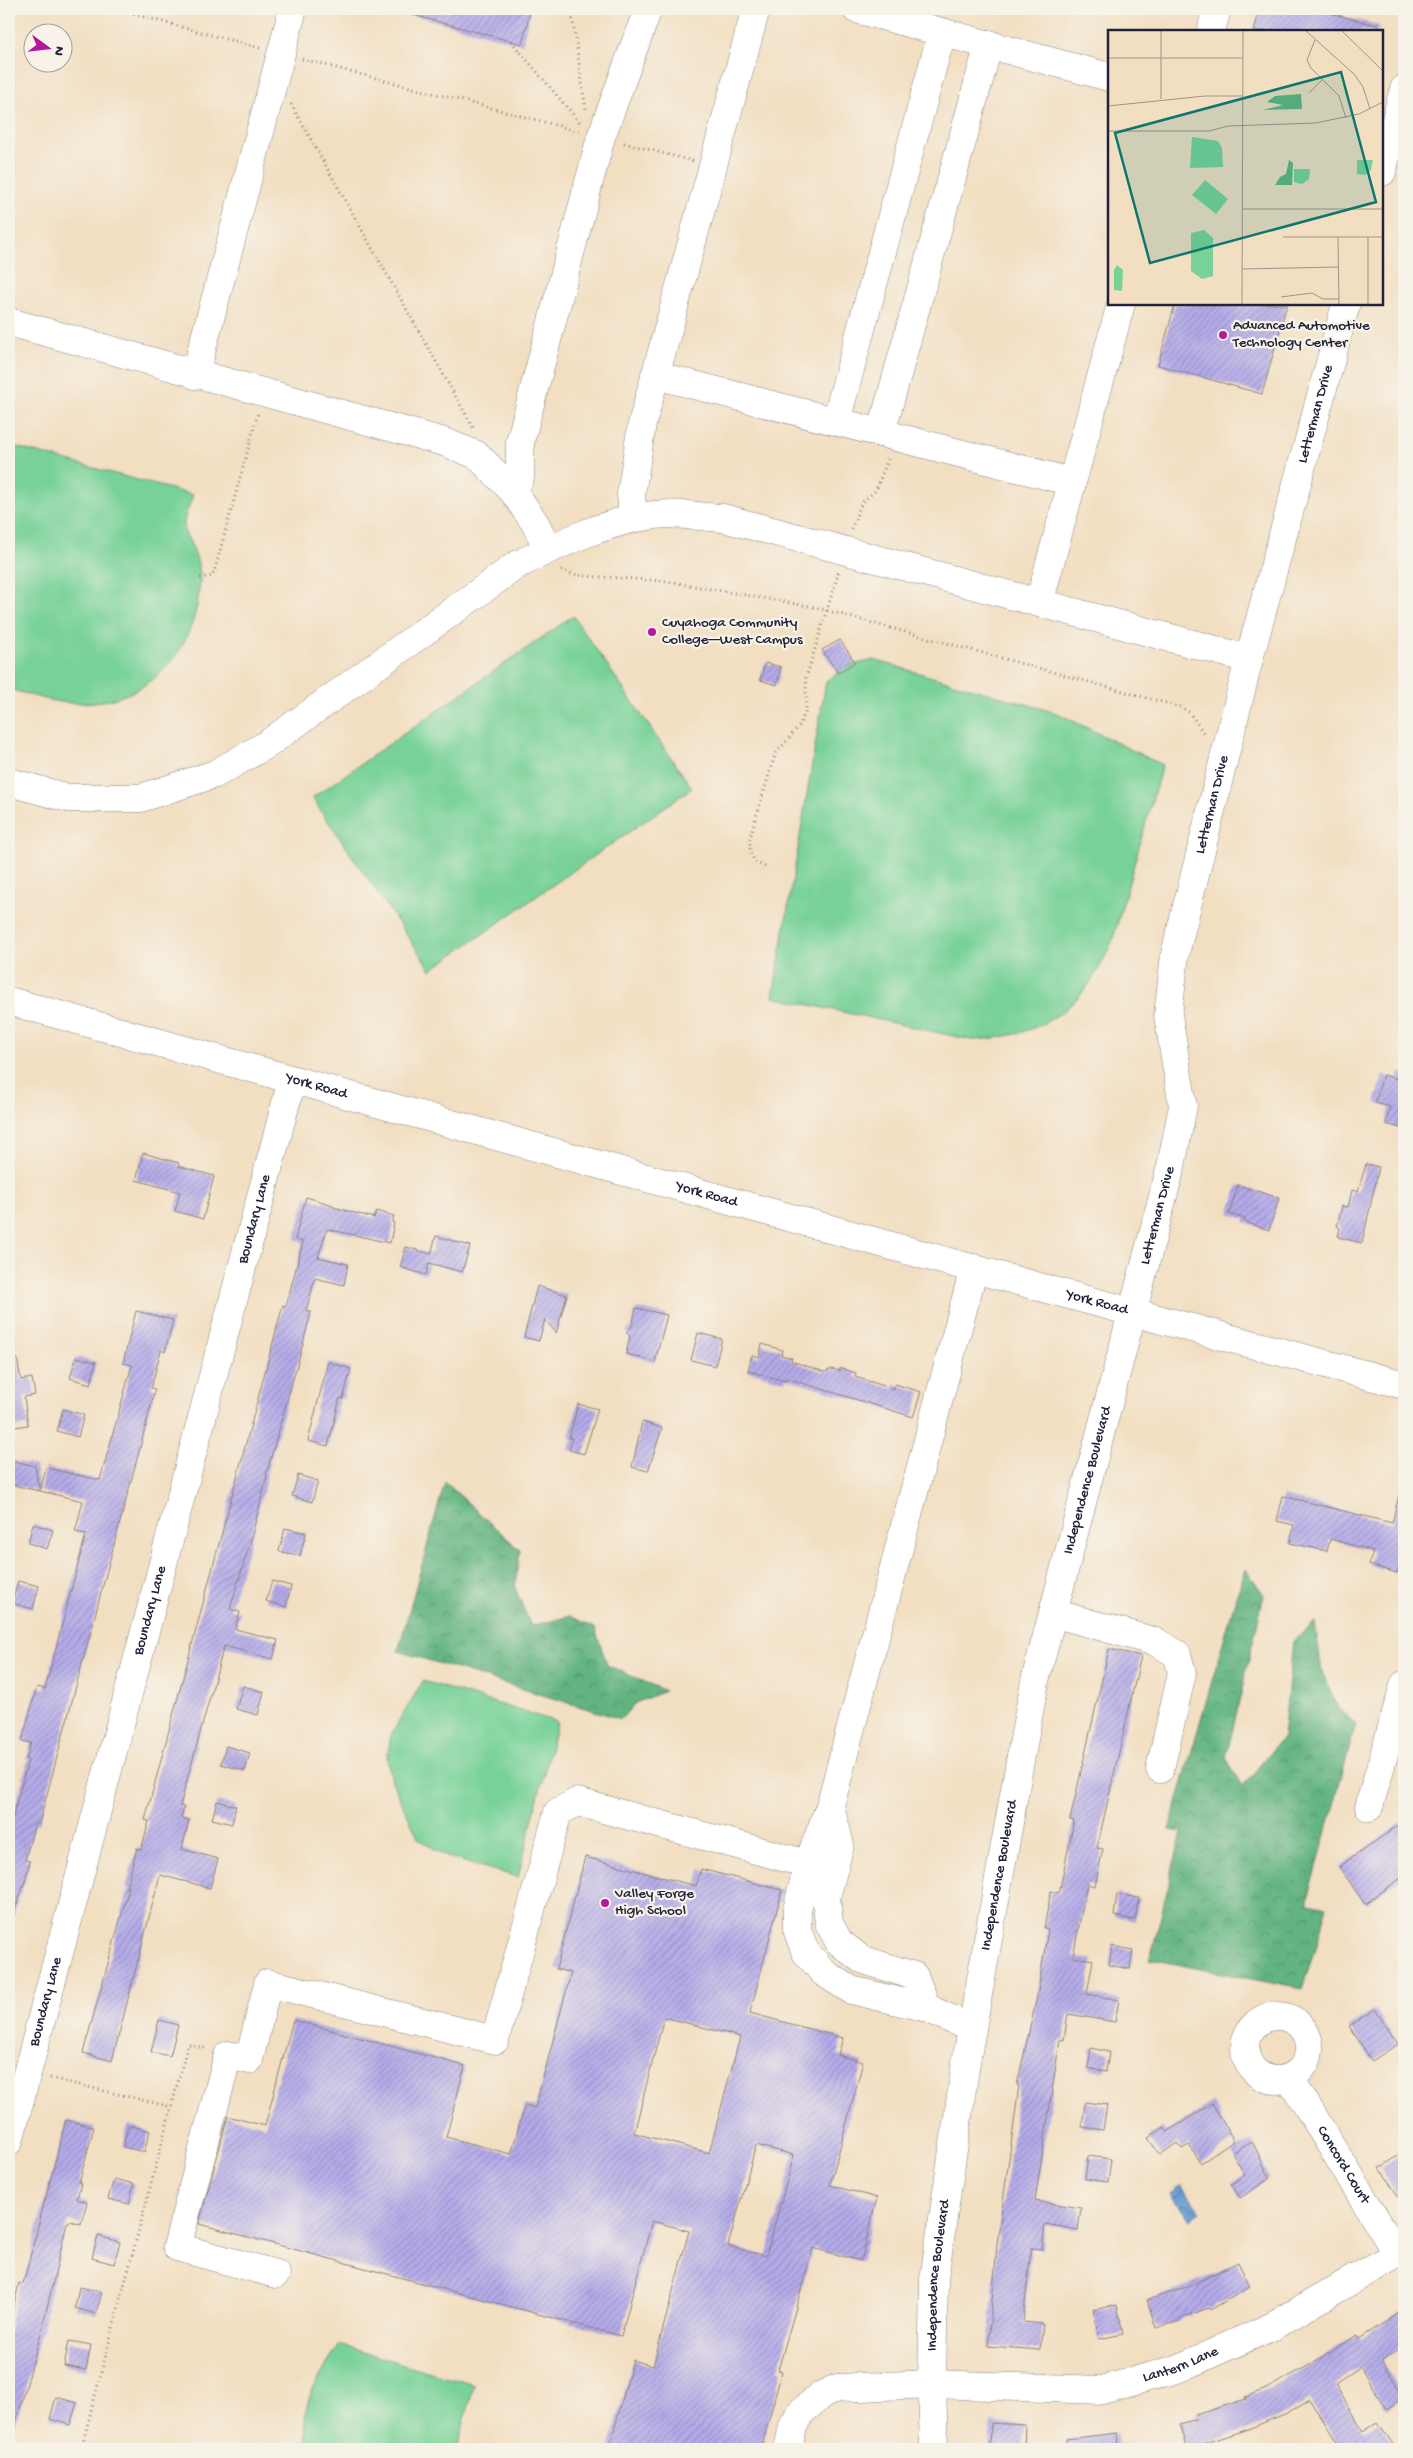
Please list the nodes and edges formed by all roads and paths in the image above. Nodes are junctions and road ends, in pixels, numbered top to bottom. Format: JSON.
{"nodes":[{"id":1,"x":114,"y":9,"type":"edge"},
{"id":2,"x":293,"y":9,"type":"edge"},
{"id":3,"x":572,"y":9,"type":"edge"},
{"id":4,"x":648,"y":9,"type":"edge"},
{"id":5,"x":756,"y":9,"type":"edge"},
{"id":6,"x":856,"y":9,"type":"edge"},
{"id":7,"x":1217,"y":9,"type":"edge"},
{"id":8,"x":1211,"y":30,"type":"edge"},
{"id":9,"x":942,"y":32,"type":"junction"},
{"id":10,"x":510,"y":41,"type":"dead end"},
{"id":11,"x":989,"y":44,"type":"junction"},
{"id":12,"x":278,"y":65,"type":"junction"},
{"id":13,"x":1108,"y":77,"type":"edge"},
{"id":14,"x":1404,"y":90,"type":"edge"},
{"id":15,"x":595,"y":135,"type":"junction"},
{"id":16,"x":700,"y":163,"type":"dead end"},
{"id":17,"x":1383,"y":168,"type":"edge"},
{"id":18,"x":1121,"y":305,"type":"edge"},
{"id":19,"x":1346,"y":305,"type":"edge"},
{"id":20,"x":9,"y":322,"type":"edge"},
{"id":21,"x":195,"y":374,"type":"junction"},
{"id":22,"x":655,"y":374,"type":"junction"},
{"id":23,"x":263,"y":394,"type":"junction"},
{"id":24,"x":836,"y":422,"type":"junction"},
{"id":25,"x":880,"y":433,"type":"junction"},
{"id":26,"x":477,"y":455,"type":"junction"},
{"id":27,"x":886,"y":467,"type":"dead end"},
{"id":28,"x":1072,"y":482,"type":"junction"},
{"id":29,"x":513,"y":491,"type":"junction"},
{"id":30,"x":633,"y":518,"type":"junction"},
{"id":31,"x":848,"y":538,"type":"dead end"},
{"id":32,"x":548,"y":549,"type":"junction"},
{"id":33,"x":841,"y":563,"type":"dead end"},
{"id":34,"x":200,"y":578,"type":"dead end"},
{"id":35,"x":1039,"y":603,"type":"junction"},
{"id":36,"x":827,"y":610,"type":"junction"},
{"id":37,"x":1249,"y":659,"type":"junction"},
{"id":38,"x":1204,"y":733,"type":"dead end"},
{"id":39,"x":9,"y":782,"type":"edge"},
{"id":40,"x":765,"y":867,"type":"dead end"},
{"id":41,"x":9,"y":1001,"type":"edge"},
{"id":42,"x":292,"y":1080,"type":"junction"},
{"id":43,"x":974,"y":1268,"type":"junction"},
{"id":44,"x":1134,"y":1312,"type":"junction"},
{"id":45,"x":1404,"y":1384,"type":"edge"},
{"id":46,"x":1053,"y":1613,"type":"junction"},
{"id":47,"x":1404,"y":1685,"type":"edge"},
{"id":48,"x":1160,"y":1769,"type":"dead end"},
{"id":49,"x":830,"y":1806,"type":"junction"},
{"id":50,"x":1369,"y":1807,"type":"dead end"},
{"id":51,"x":808,"y":1864,"type":"junction"},
{"id":52,"x":927,"y":2008,"type":"junction"},
{"id":53,"x":972,"y":2029,"type":"junction"},
{"id":54,"x":228,"y":2055,"type":"junction"},
{"id":55,"x":45,"y":2076,"type":"dead end"},
{"id":56,"x":1290,"y":2078,"type":"dead end"},
{"id":57,"x":172,"y":2106,"type":"junction"},
{"id":58,"x":9,"y":2141,"type":"edge"},
{"id":59,"x":1400,"y":2252,"type":"edge"},
{"id":60,"x":276,"y":2274,"type":"dead end"},
{"id":61,"x":932,"y":2384,"type":"junction"},
{"id":62,"x":81,"y":2449,"type":"edge"},
{"id":63,"x":788,"y":2449,"type":"edge"},
{"id":64,"x":934,"y":2449,"type":"edge"}],
"edges":[{"from":1,"to":12,"type":"path"},
{"from":2,"to":12,"type":"street"},
{"from":3,"to":15,"type":"path"},
{"from":4,"to":15,"type":"street"},
{"from":5,"to":22,"type":"street"},
{"from":6,"to":9,"type":"street"},
{"from":7,"to":8,"type":"street"},
{"from":9,"to":11,"type":"street"},
{"from":9,"to":24,"type":"street"},
{"from":10,"to":15,"type":"path"},
{"from":11,"to":13,"type":"street"},
{"from":11,"to":25,"type":"street"},
{"from":12,"to":15,"type":"path"},
{"from":12,"to":21,"type":"street"},
{"from":12,"to":26,"type":"path"},
{"from":14,"to":17,"type":"street"},
{"from":15,"to":16,"type":"path"},
{"from":15,"to":29,"type":"street"},
{"from":18,"to":28,"type":"street"},
{"from":19,"to":37,"type":"street","name":"Letterman Drive"},
{"from":20,"to":21,"type":"street"},
{"from":21,"to":23,"type":"street"},
{"from":22,"to":24,"type":"street"},
{"from":22,"to":30,"type":"street"},
{"from":23,"to":26,"type":"street"},
{"from":23,"to":34,"type":"path"},
{"from":24,"to":25,"type":"street"},
{"from":25,"to":28,"type":"street"},
{"from":26,"to":29,"type":"street"},
{"from":27,"to":31,"type":"path"},
{"from":28,"to":35,"type":"street"},
{"from":29,"to":32,"type":"street"},
{"from":30,"to":32,"type":"street"},
{"from":30,"to":35,"type":"street"},
{"from":32,"to":36,"type":"path"},
{"from":32,"to":39,"type":"street"},
{"from":33,"to":36,"type":"path"},
{"from":35,"to":37,"type":"street"},
{"from":36,"to":38,"type":"path"},
{"from":36,"to":40,"type":"path"},
{"from":37,"to":44,"type":"street","name":"Letterman Drive"},
{"from":41,"to":42,"type":"street","name":"York Road"},
{"from":42,"to":43,"type":"street","name":"York Road"},
{"from":42,"to":58,"type":"street","name":"Boundary Lane"},
{"from":43,"to":44,"type":"street","name":"York Road"},
{"from":43,"to":49,"type":"street"},
{"from":44,"to":45,"type":"street","name":"York Road"},
{"from":44,"to":46,"type":"street","name":"Independence Boulevard"},
{"from":46,"to":48,"type":"street"},
{"from":46,"to":53,"type":"street","name":"Independence Boulevard"},
{"from":47,"to":50,"type":"street"},
{"from":49,"to":51,"type":"street"},
{"from":49,"to":52,"type":"street"},
{"from":51,"to":52,"type":"street"},
{"from":51,"to":54,"type":"street"},
{"from":52,"to":53,"type":"street"},
{"from":53,"to":61,"type":"street","name":"Independence Boulevard"},
{"from":54,"to":57,"type":"path"},
{"from":54,"to":60,"type":"street"},
{"from":55,"to":57,"type":"path"},
{"from":56,"to":59,"type":"street","name":"Concord Court"},
{"from":57,"to":62,"type":"path"},
{"from":59,"to":61,"type":"street","name":"Lantern Lane"},
{"from":61,"to":63,"type":"street","name":"Lantern Lane"},
{"from":61,"to":64,"type":"street","name":"Independence Boulevard"}]}
